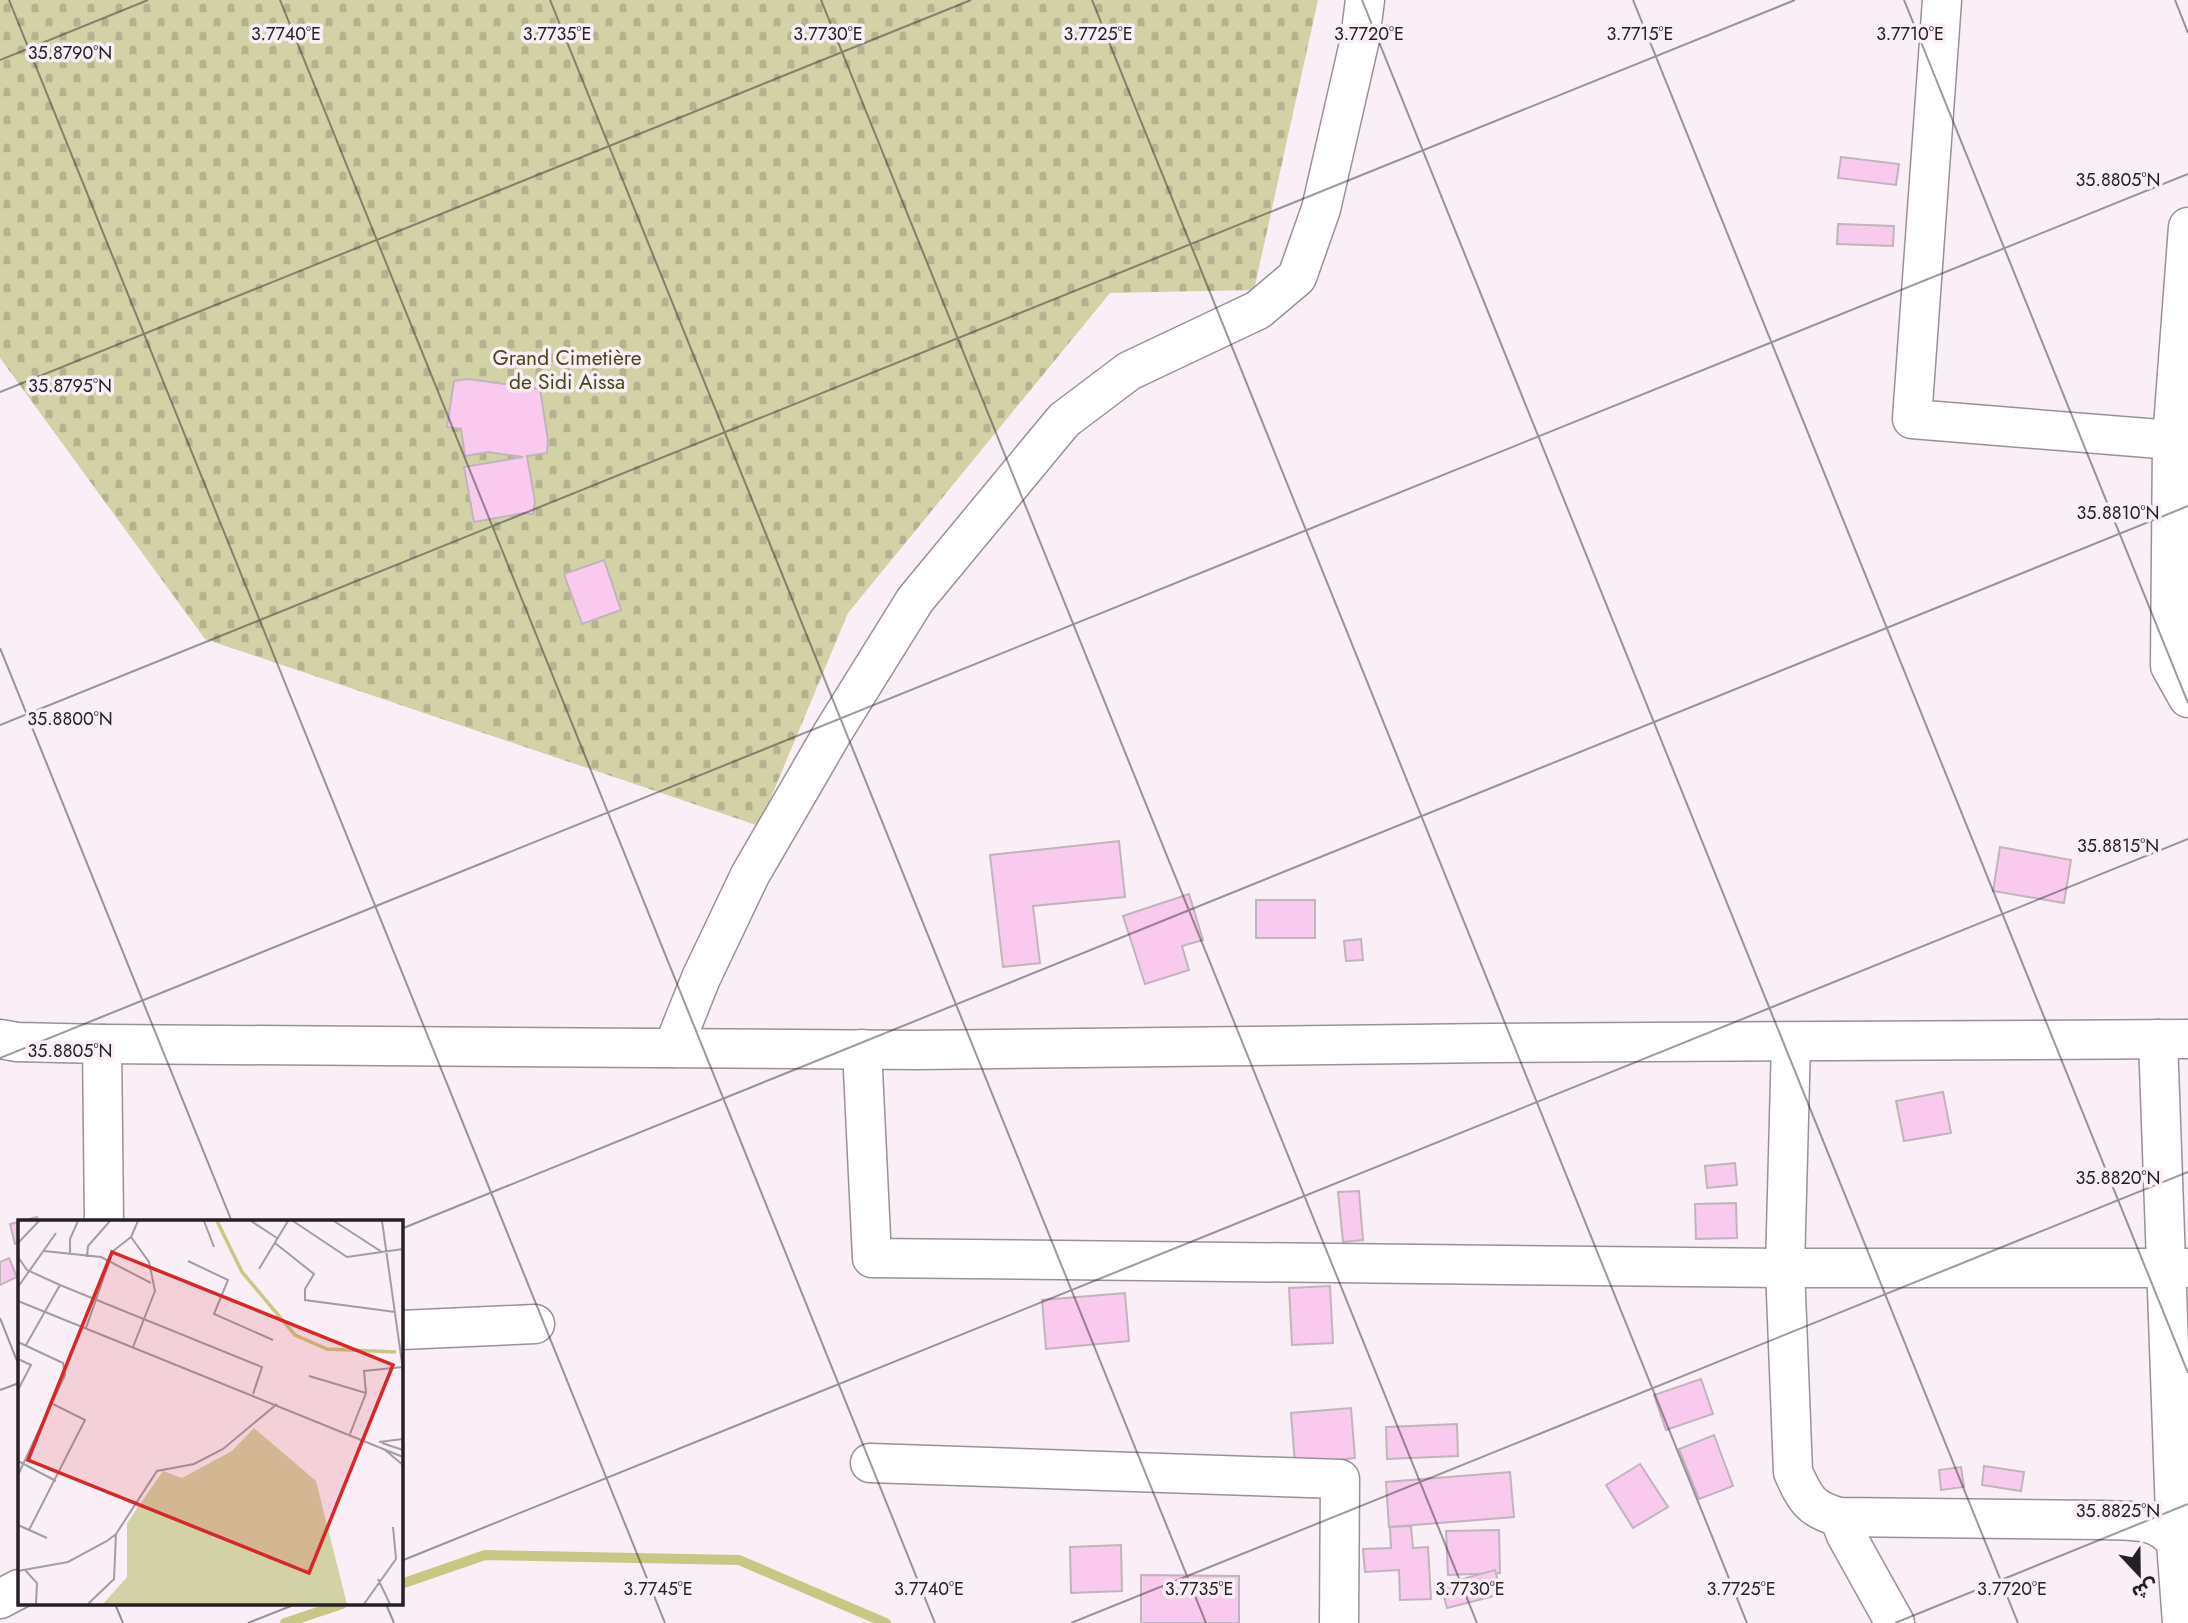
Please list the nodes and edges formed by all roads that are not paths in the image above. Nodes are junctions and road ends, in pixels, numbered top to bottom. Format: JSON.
{"nodes":[{"id":1,"x":1365,"y":0,"type":"edge"},
{"id":2,"x":1942,"y":0,"type":"edge"},
{"id":3,"x":2188,"y":227,"type":"edge"},
{"id":4,"x":2172,"y":440,"type":"junction"},
{"id":5,"x":2188,"y":698,"type":"edge"},
{"id":6,"x":2173,"y":1040,"type":"edge"},
{"id":7,"x":6,"y":1042,"type":"edge"},
{"id":8,"x":1791,"y":1042,"type":"junction"},
{"id":9,"x":102,"y":1044,"type":"junction"},
{"id":10,"x":673,"y":1048,"type":"junction"},
{"id":11,"x":862,"y":1049,"type":"junction"},
{"id":12,"x":104,"y":1220,"type":"edge"},
{"id":13,"x":1785,"y":1268,"type":"junction"},
{"id":14,"x":2177,"y":1269,"type":"edge"},
{"id":15,"x":535,"y":1324,"type":"dead end"},
{"id":16,"x":402,"y":1330,"type":"edge"},
{"id":17,"x":870,"y":1463,"type":"dead end"},
{"id":18,"x":1839,"y":1517,"type":"junction"},
{"id":19,"x":2182,"y":1543,"type":"edge"},
{"id":20,"x":18,"y":1590,"type":"edge"},
{"id":21,"x":0,"y":1599,"type":"edge"},
{"id":22,"x":1339,"y":1623,"type":"edge"},
{"id":23,"x":1895,"y":1623,"type":"edge"},
{"id":24,"x":2182,"y":1623,"type":"edge"}],
"edges":[{"from":1,"to":10,"type":"street"},
{"from":2,"to":4,"type":"street"},
{"from":3,"to":4,"type":"street"},
{"from":4,"to":5,"type":"street"},
{"from":6,"to":8,"type":"street"},
{"from":6,"to":14,"type":"street"},
{"from":7,"to":9,"type":"street"},
{"from":8,"to":11,"type":"street"},
{"from":8,"to":13,"type":"street"},
{"from":9,"to":10,"type":"street"},
{"from":9,"to":12,"type":"street"},
{"from":10,"to":11,"type":"street"},
{"from":11,"to":13,"type":"street"},
{"from":13,"to":14,"type":"street"},
{"from":13,"to":18,"type":"street"},
{"from":14,"to":19,"type":"street"},
{"from":15,"to":16,"type":"street"},
{"from":17,"to":22,"type":"street"},
{"from":18,"to":19,"type":"street"},
{"from":18,"to":23,"type":"street"},
{"from":19,"to":24,"type":"street"},
{"from":20,"to":21,"type":"street"}]}
